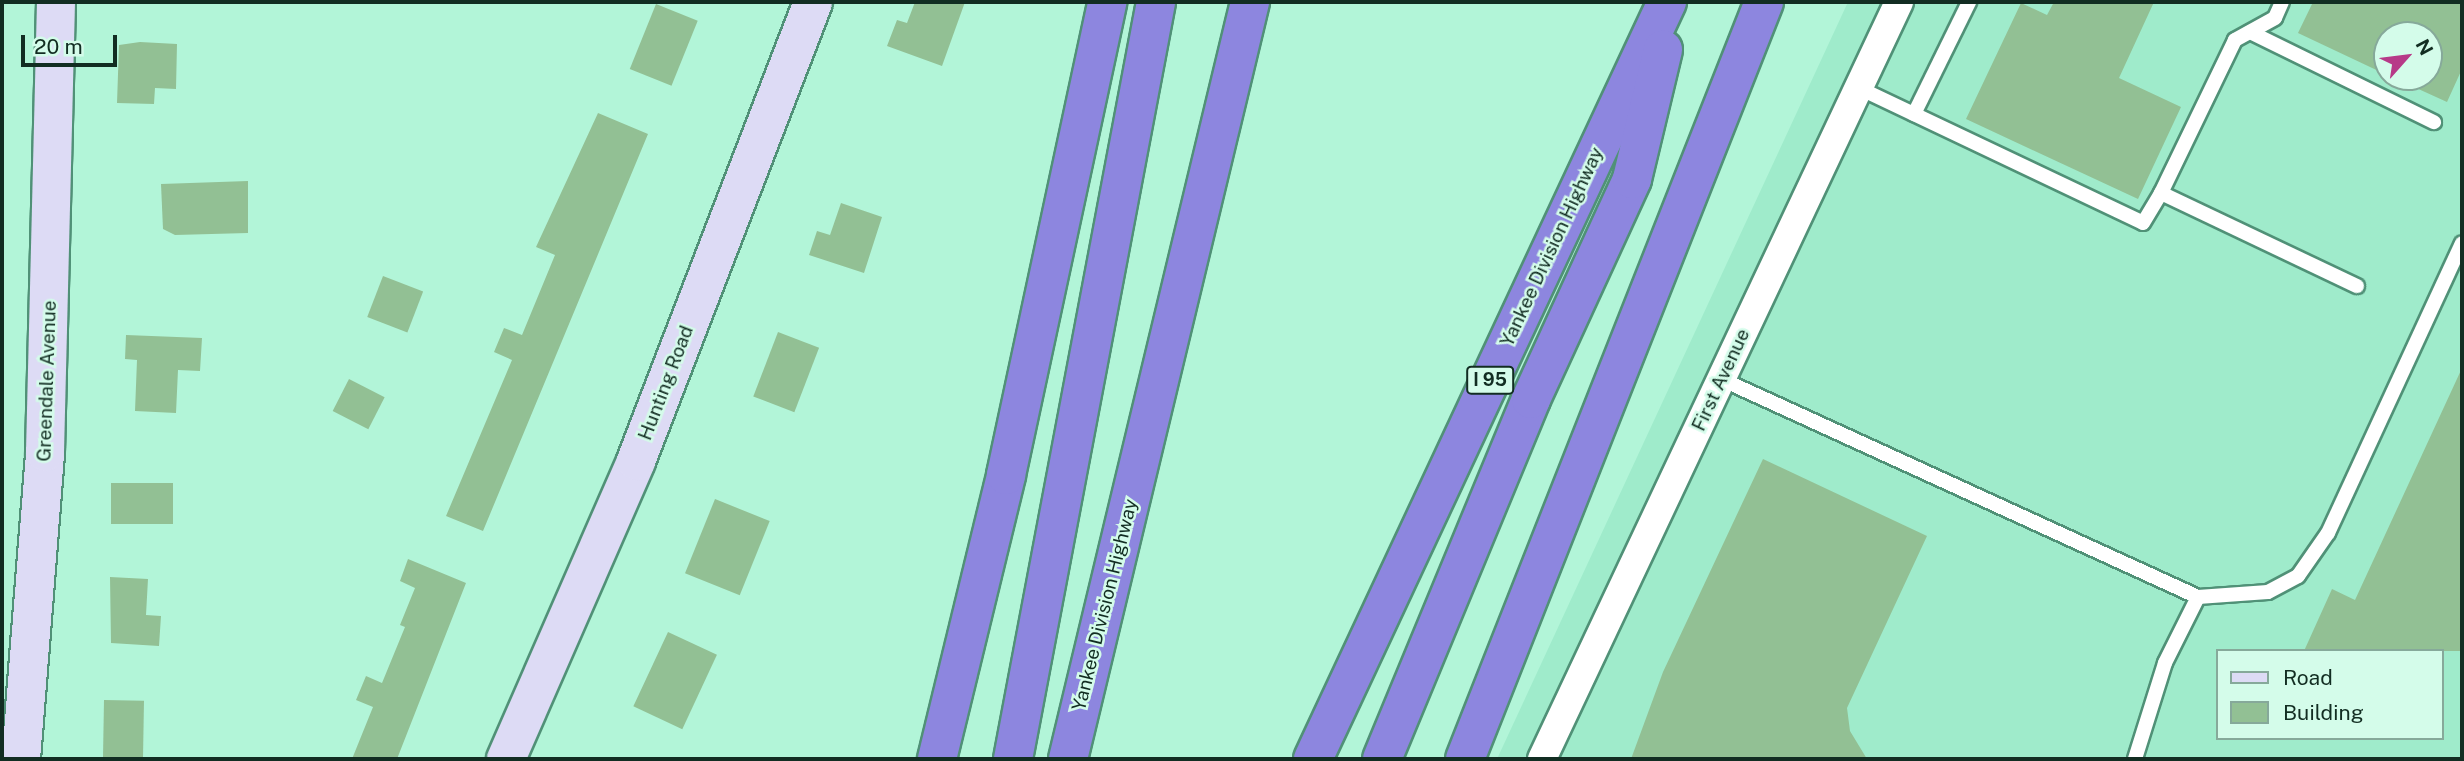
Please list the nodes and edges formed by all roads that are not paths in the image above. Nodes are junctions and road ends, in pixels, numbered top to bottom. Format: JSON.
{"nodes":[{"id":1,"x":56,"y":2,"type":"edge"},
{"id":2,"x":813,"y":2,"type":"edge"},
{"id":3,"x":1107,"y":2,"type":"edge"},
{"id":4,"x":1156,"y":2,"type":"edge"},
{"id":5,"x":1250,"y":2,"type":"edge"},
{"id":6,"x":1667,"y":2,"type":"edge"},
{"id":7,"x":1675,"y":2,"type":"edge"},
{"id":8,"x":1763,"y":2,"type":"edge"},
{"id":9,"x":1899,"y":2,"type":"edge"},
{"id":10,"x":1969,"y":2,"type":"edge"},
{"id":11,"x":2282,"y":2,"type":"edge"},
{"id":12,"x":2250,"y":32,"type":"junction"},
{"id":13,"x":1859,"y":88,"type":"junction"},
{"id":14,"x":1914,"y":114,"type":"junction"},
{"id":15,"x":2434,"y":122,"type":"dead end"},
{"id":16,"x":2161,"y":193,"type":"junction"},
{"id":17,"x":2462,"y":243,"type":"edge"},
{"id":18,"x":2357,"y":286,"type":"dead end"},
{"id":19,"x":1721,"y":379,"type":"junction"},
{"id":20,"x":2198,"y":597,"type":"junction"},
{"id":21,"x":21,"y":759,"type":"edge"},
{"id":22,"x":506,"y":759,"type":"edge"},
{"id":23,"x":937,"y":759,"type":"edge"},
{"id":24,"x":1013,"y":759,"type":"edge"},
{"id":25,"x":1068,"y":759,"type":"edge"},
{"id":26,"x":1313,"y":759,"type":"edge"},
{"id":27,"x":1382,"y":759,"type":"edge"},
{"id":28,"x":1465,"y":759,"type":"edge"},
{"id":29,"x":1542,"y":759,"type":"edge"},
{"id":30,"x":2135,"y":759,"type":"edge"}],
"edges":[{"from":1,"to":21,"type":"main road","name":"Greendale Avenue"},
{"from":2,"to":22,"type":"main road","name":"Hunting Road"},
{"from":3,"to":23,"type":"highway"},
{"from":4,"to":24,"type":"highway"},
{"from":5,"to":25,"type":"highway","name":"Yankee Division Highway"},
{"from":6,"to":26,"type":"highway","name":"Yankee Division Highway","number":"I 95"},
{"from":7,"to":27,"type":"highway"},
{"from":8,"to":28,"type":"highway"},
{"from":9,"to":13,"type":"street","name":"First Avenue"},
{"from":10,"to":14,"type":"lane"},
{"from":11,"to":12,"type":"lane"},
{"from":12,"to":15,"type":"lane"},
{"from":12,"to":16,"type":"lane"},
{"from":13,"to":14,"type":"lane"},
{"from":13,"to":19,"type":"street","name":"First Avenue"},
{"from":14,"to":16,"type":"lane"},
{"from":16,"to":18,"type":"lane"},
{"from":17,"to":20,"type":"lane"},
{"from":19,"to":20,"type":"lane"},
{"from":19,"to":29,"type":"street","name":"First Avenue"},
{"from":20,"to":30,"type":"lane"}]}
